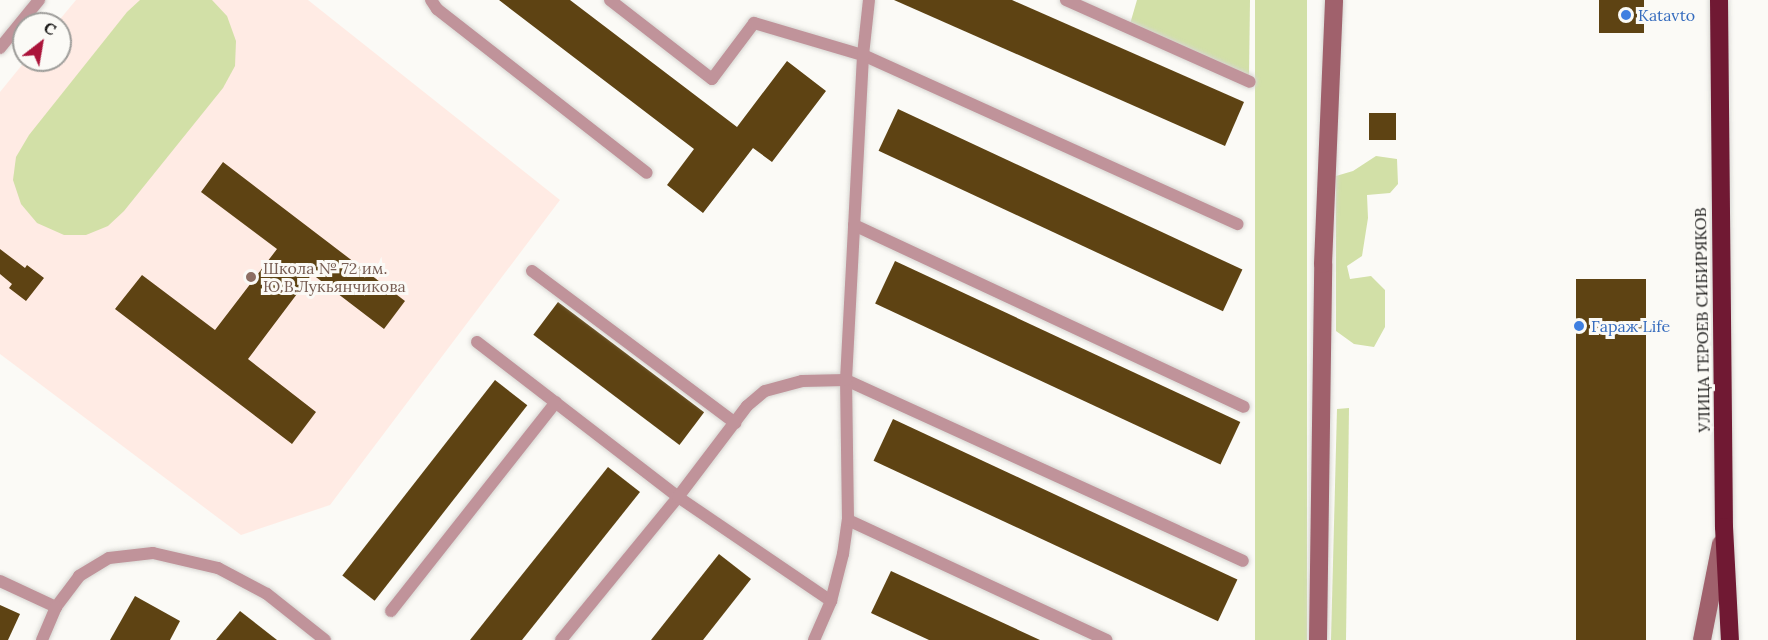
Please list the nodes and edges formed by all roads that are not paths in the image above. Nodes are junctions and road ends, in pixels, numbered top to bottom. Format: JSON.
{"nodes":[{"id":1,"x":39,"y":0,"type":"edge"},
{"id":2,"x":431,"y":0,"type":"edge"},
{"id":3,"x":610,"y":0,"type":"edge"},
{"id":4,"x":869,"y":0,"type":"edge"},
{"id":5,"x":1066,"y":0,"type":"edge"},
{"id":6,"x":1334,"y":0,"type":"edge"},
{"id":7,"x":1719,"y":0,"type":"edge"},
{"id":8,"x":0,"y":48,"type":"edge"},
{"id":9,"x":863,"y":55,"type":"junction"},
{"id":10,"x":1250,"y":82,"type":"dead end"},
{"id":11,"x":647,"y":173,"type":"dead end"},
{"id":12,"x":1238,"y":224,"type":"dead end"},
{"id":13,"x":854,"y":225,"type":"junction"},
{"id":14,"x":532,"y":271,"type":"dead end"},
{"id":15,"x":477,"y":342,"type":"dead end"},
{"id":16,"x":846,"y":380,"type":"junction"},
{"id":17,"x":556,"y":402,"type":"junction"},
{"id":18,"x":1244,"y":407,"type":"dead end"},
{"id":19,"x":735,"y":423,"type":"junction"},
{"id":20,"x":678,"y":497,"type":"junction"},
{"id":21,"x":848,"y":520,"type":"junction"},
{"id":22,"x":1724,"y":527,"type":"junction"},
{"id":23,"x":1243,"y":561,"type":"dead end"},
{"id":24,"x":0,"y":581,"type":"edge"},
{"id":25,"x":831,"y":601,"type":"junction"},
{"id":26,"x":56,"y":607,"type":"junction"},
{"id":27,"x":391,"y":612,"type":"dead end"},
{"id":28,"x":42,"y":640,"type":"edge"},
{"id":29,"x":326,"y":640,"type":"edge"},
{"id":30,"x":561,"y":640,"type":"edge"},
{"id":31,"x":814,"y":640,"type":"edge"},
{"id":32,"x":1107,"y":640,"type":"edge"},
{"id":33,"x":1318,"y":640,"type":"edge"},
{"id":34,"x":1702,"y":640,"type":"edge"},
{"id":35,"x":1730,"y":640,"type":"edge"}],
"edges":[{"from":1,"to":8,"type":"lane"},
{"from":2,"to":11,"type":"lane"},
{"from":3,"to":9,"type":"lane"},
{"from":4,"to":9,"type":"lane"},
{"from":5,"to":10,"type":"lane"},
{"from":6,"to":33,"type":"street"},
{"from":7,"to":22,"type":"highway","name":"УЛИЦА ГЕРОЕВ СИБИРЯКОВ"},
{"from":9,"to":12,"type":"lane"},
{"from":9,"to":13,"type":"lane"},
{"from":13,"to":16,"type":"lane"},
{"from":13,"to":18,"type":"lane"},
{"from":14,"to":19,"type":"lane"},
{"from":15,"to":17,"type":"lane"},
{"from":16,"to":19,"type":"lane"},
{"from":16,"to":21,"type":"lane"},
{"from":16,"to":23,"type":"lane"},
{"from":17,"to":20,"type":"lane"},
{"from":17,"to":27,"type":"lane"},
{"from":19,"to":20,"type":"lane"},
{"from":20,"to":25,"type":"lane"},
{"from":20,"to":30,"type":"lane"},
{"from":21,"to":25,"type":"lane"},
{"from":21,"to":32,"type":"lane"},
{"from":22,"to":34,"type":"street"},
{"from":22,"to":35,"type":"highway","name":"УЛИЦА ГЕРОЕВ СИБИРЯКОВ"},
{"from":24,"to":26,"type":"lane"},
{"from":25,"to":31,"type":"lane"},
{"from":26,"to":28,"type":"lane"},
{"from":26,"to":29,"type":"lane"}]}
